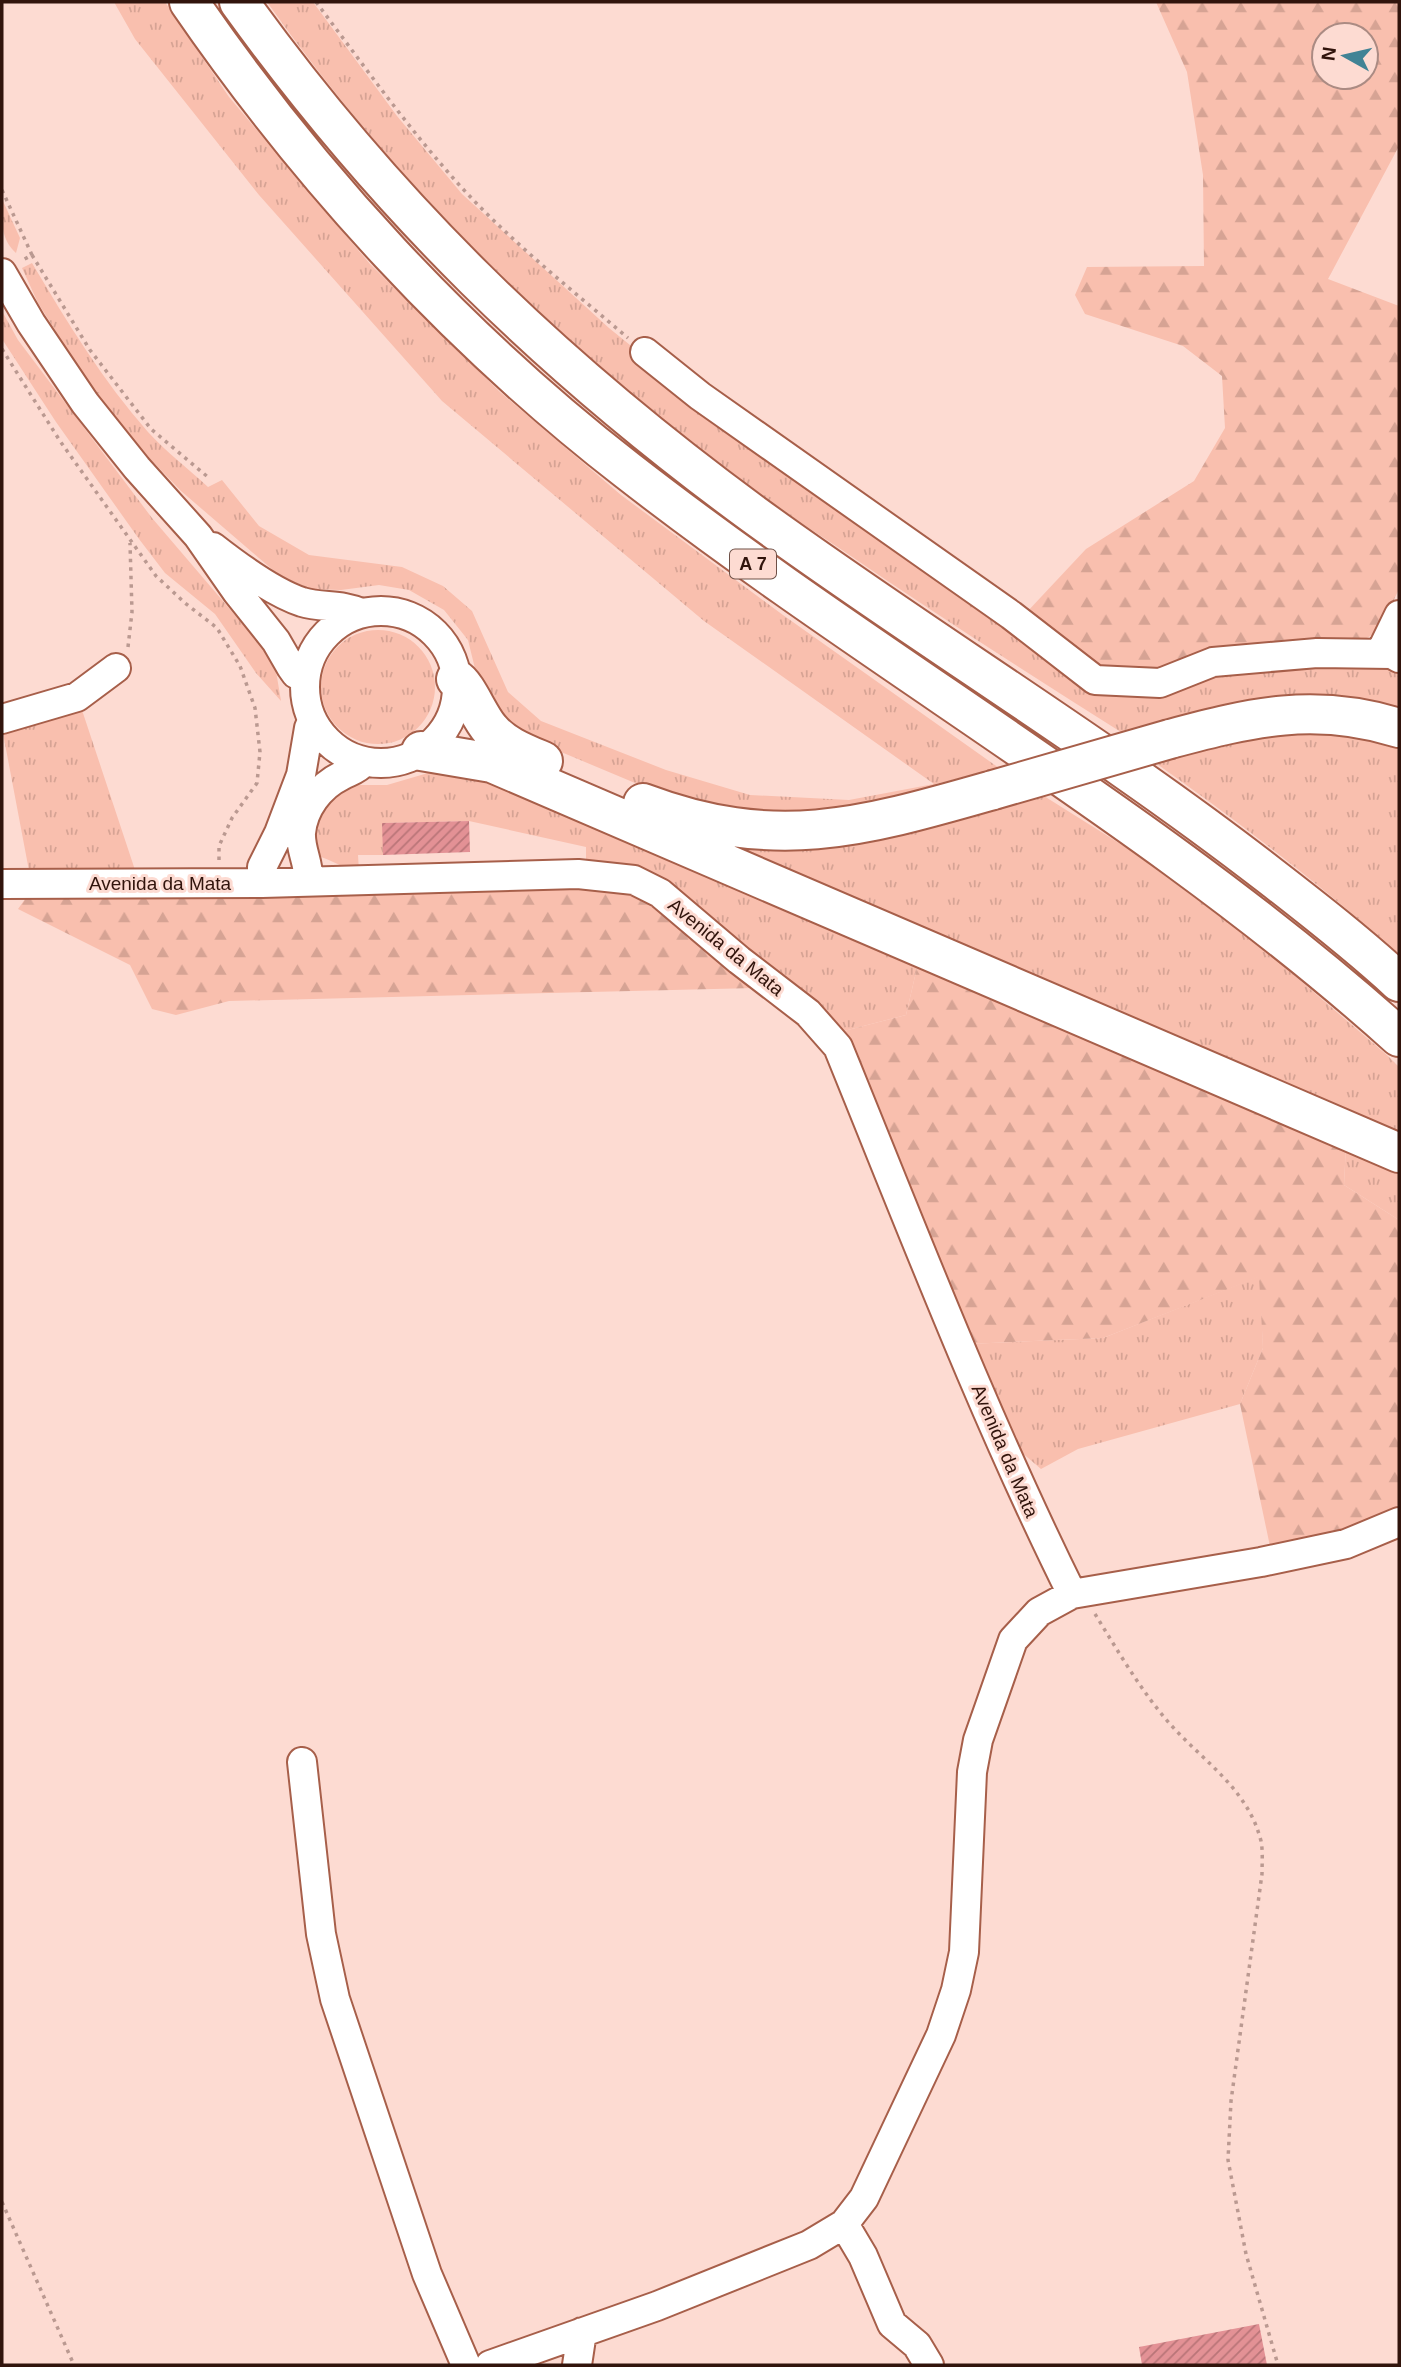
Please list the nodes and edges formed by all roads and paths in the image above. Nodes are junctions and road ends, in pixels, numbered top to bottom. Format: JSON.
{"nodes":[{"id":1,"x":188,"y":2,"type":"edge"},
{"id":2,"x":239,"y":2,"type":"edge"},
{"id":3,"x":316,"y":2,"type":"edge"},
{"id":4,"x":2,"y":190,"type":"edge"},
{"id":5,"x":32,"y":255,"type":"junction"},
{"id":6,"x":12,"y":266,"type":"edge"},
{"id":7,"x":2,"y":349,"type":"edge"},
{"id":8,"x":645,"y":352,"type":"joint"},
{"id":9,"x":209,"y":478,"type":"dead end"},
{"id":10,"x":198,"y":536,"type":"junction"},
{"id":11,"x":130,"y":541,"type":"junction"},
{"id":12,"x":361,"y":613,"type":"junction"},
{"id":13,"x":1399,"y":615,"type":"edge"},
{"id":14,"x":1390,"y":656,"type":"edge"},
{"id":15,"x":116,"y":668,"type":"joint"},
{"id":16,"x":305,"y":678,"type":"junction"},
{"id":17,"x":456,"y":679,"type":"junction"},
{"id":18,"x":2,"y":719,"type":"edge"},
{"id":19,"x":312,"y":721,"type":"junction"},
{"id":20,"x":1399,"y":728,"type":"edge"},
{"id":21,"x":421,"y":751,"type":"junction"},
{"id":22,"x":364,"y":762,"type":"junction"},
{"id":23,"x":308,"y":881,"type":"junction"},
{"id":24,"x":218,"y":883,"type":"junction"},
{"id":25,"x":262,"y":883,"type":"junction"},
{"id":26,"x":2,"y":884,"type":"edge"},
{"id":27,"x":1399,"y":982,"type":"edge"},
{"id":28,"x":1399,"y":1037,"type":"edge"},
{"id":29,"x":1399,"y":1153,"type":"edge"},
{"id":30,"x":1393,"y":1529,"type":"edge"},
{"id":31,"x":1077,"y":1594,"type":"junction"},
{"id":32,"x":302,"y":1762,"type":"dead end"},
{"id":33,"x":2,"y":2202,"type":"edge"},
{"id":34,"x":844,"y":2224,"type":"junction"},
{"id":35,"x":582,"y":2332,"type":"junction"},
{"id":36,"x":74,"y":2365,"type":"edge"},
{"id":37,"x":466,"y":2365,"type":"edge"},
{"id":38,"x":490,"y":2365,"type":"edge"},
{"id":39,"x":577,"y":2365,"type":"edge"},
{"id":40,"x":929,"y":2365,"type":"edge"},
{"id":41,"x":1278,"y":2365,"type":"edge"}],
"edges":[{"from":1,"to":28,"type":"highway","number":"A 7"},
{"from":2,"to":27,"type":"highway","number":"A 7"},
{"from":3,"to":8,"type":"path"},
{"from":4,"to":5,"type":"path"},
{"from":5,"to":6,"type":"path"},
{"from":5,"to":9,"type":"path"},
{"from":6,"to":10,"type":"street"},
{"from":7,"to":11,"type":"path"},
{"from":8,"to":14,"type":"street"},
{"from":10,"to":12,"type":"street"},
{"from":10,"to":16,"type":"street"},
{"from":11,"to":15,"type":"path"},
{"from":11,"to":24,"type":"path"},
{"from":12,"to":16,"type":"street"},
{"from":12,"to":17,"type":"street"},
{"from":13,"to":14,"type":"street"},
{"from":15,"to":18,"type":"street"},
{"from":16,"to":19,"type":"street"},
{"from":17,"to":20,"type":"highway","bridge":true},
{"from":17,"to":21,"type":"street"},
{"from":19,"to":22,"type":"street"},
{"from":19,"to":25,"type":"street"},
{"from":21,"to":22,"type":"street"},
{"from":21,"to":29,"type":"highway"},
{"from":22,"to":23,"type":"street"},
{"from":23,"to":25,"type":"street","name":"Avenida da Mata"},
{"from":23,"to":31,"type":"street","name":"Avenida da Mata"},
{"from":24,"to":25,"type":"street","name":"Avenida da Mata"},
{"from":24,"to":26,"type":"street","name":"Avenida da Mata"},
{"from":30,"to":31,"type":"street"},
{"from":31,"to":34,"type":"street"},
{"from":31,"to":41,"type":"path"},
{"from":32,"to":37,"type":"street"},
{"from":33,"to":36,"type":"path"},
{"from":34,"to":35,"type":"street"},
{"from":34,"to":40,"type":"street"},
{"from":35,"to":38,"type":"street"},
{"from":35,"to":39,"type":"street"}]}
